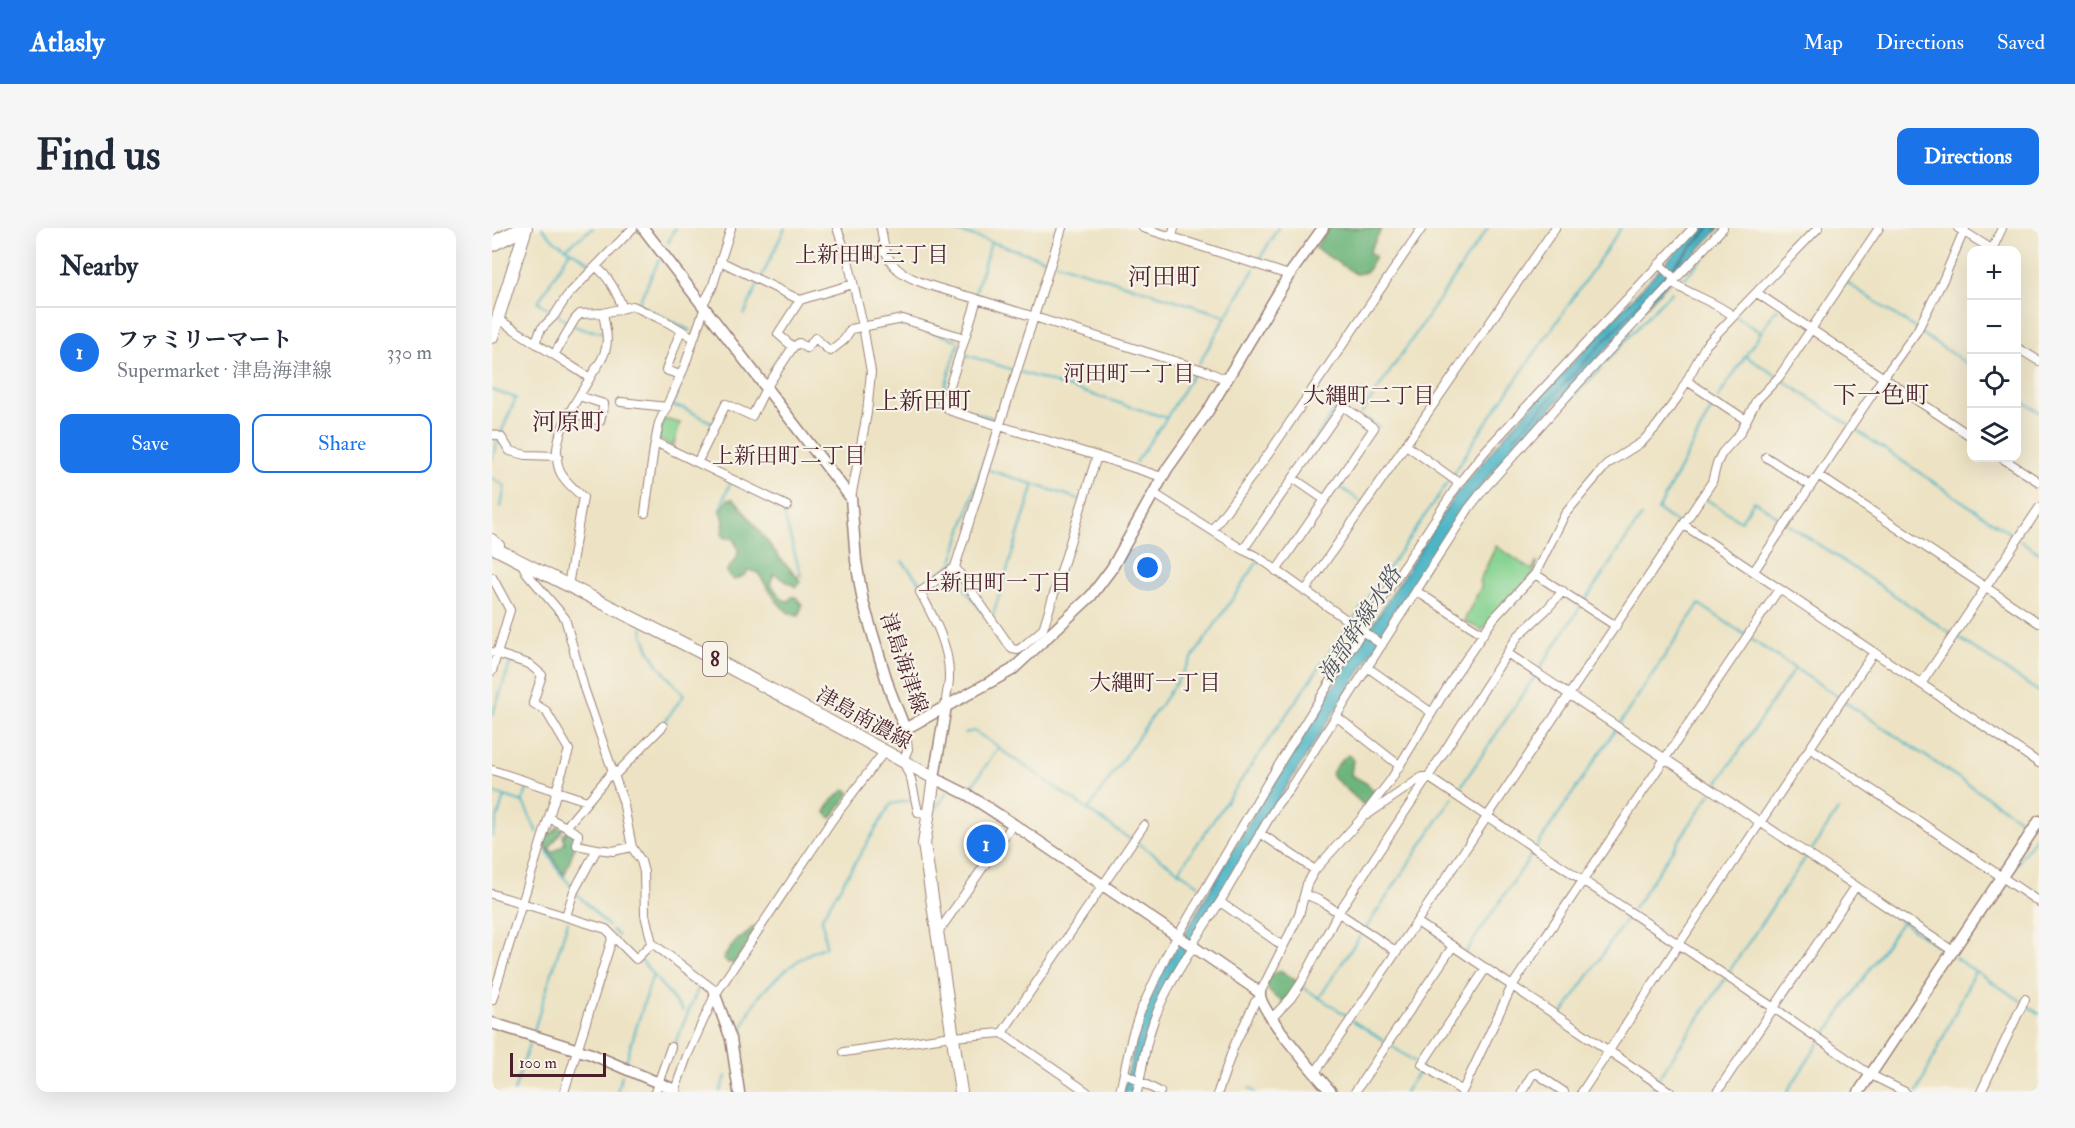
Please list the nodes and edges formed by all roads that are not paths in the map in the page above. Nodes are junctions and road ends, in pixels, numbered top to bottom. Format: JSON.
{"nodes":[{"id":1,"x":509,"y":228,"type":"edge"},
{"id":2,"x":525,"y":228,"type":"edge"},
{"id":3,"x":633,"y":228,"type":"edge"},
{"id":4,"x":644,"y":228,"type":"edge"},
{"id":5,"x":731,"y":228,"type":"edge"},
{"id":6,"x":837,"y":228,"type":"edge"},
{"id":7,"x":881,"y":228,"type":"edge"},
{"id":8,"x":1062,"y":228,"type":"edge"},
{"id":9,"x":1143,"y":228,"type":"edge"},
{"id":10,"x":1174,"y":228,"type":"edge"},
{"id":11,"x":1323,"y":228,"type":"edge"},
{"id":12,"x":1422,"y":228,"type":"edge"},
{"id":13,"x":1555,"y":228,"type":"edge"},
{"id":14,"x":1693,"y":228,"type":"edge"},
{"id":15,"x":1723,"y":228,"type":"edge"},
{"id":16,"x":1818,"y":228,"type":"edge"},
{"id":17,"x":1880,"y":228,"type":"edge"},
{"id":18,"x":2002,"y":228,"type":"edge"},
{"id":19,"x":1962,"y":229,"type":"edge"},
{"id":20,"x":1172,"y":237,"type":"junction"},
{"id":21,"x":492,"y":238,"type":"edge"},
{"id":22,"x":492,"y":244,"type":"edge"},
{"id":23,"x":1987,"y":246,"type":"edge"},
{"id":24,"x":1995,"y":246,"type":"edge"},
{"id":25,"x":885,"y":250,"type":"junction"},
{"id":26,"x":847,"y":256,"type":"junction"},
{"id":27,"x":720,"y":261,"type":"junction"},
{"id":28,"x":1660,"y":265,"type":"junction"},
{"id":29,"x":596,"y":267,"type":"junction"},
{"id":30,"x":1289,"y":274,"type":"junction"},
{"id":31,"x":1674,"y":280,"type":"junction"},
{"id":32,"x":853,"y":284,"type":"junction"},
{"id":33,"x":1757,"y":293,"type":"junction"},
{"id":34,"x":977,"y":299,"type":"junction"},
{"id":35,"x":800,"y":300,"type":"junction"},
{"id":36,"x":704,"y":306,"type":"junction"},
{"id":37,"x":623,"y":308,"type":"junction"},
{"id":38,"x":603,"y":313,"type":"junction"},
{"id":39,"x":1733,"y":316,"type":"junction"},
{"id":40,"x":1034,"y":317,"type":"junction"},
{"id":41,"x":498,"y":319,"type":"junction"},
{"id":42,"x":863,"y":326,"type":"junction"},
{"id":43,"x":1811,"y":329,"type":"junction"},
{"id":44,"x":681,"y":330,"type":"junction"},
{"id":45,"x":492,"y":338,"type":"edge"},
{"id":46,"x":694,"y":338,"type":"junction"},
{"id":47,"x":964,"y":338,"type":"junction"},
{"id":48,"x":535,"y":343,"type":"junction"},
{"id":49,"x":794,"y":347,"type":"junction"},
{"id":50,"x":2021,"y":350,"type":"edge"},
{"id":51,"x":554,"y":355,"type":"junction"},
{"id":52,"x":2039,"y":362,"type":"edge"},
{"id":53,"x":680,"y":375,"type":"junction"},
{"id":54,"x":590,"y":378,"type":"junction"},
{"id":55,"x":1884,"y":378,"type":"junction"},
{"id":56,"x":1225,"y":379,"type":"junction"},
{"id":57,"x":1687,"y":381,"type":"junction"},
{"id":58,"x":766,"y":388,"type":"junction"},
{"id":59,"x":579,"y":396,"type":"junction"},
{"id":60,"x":621,"y":402,"type":"dead end"},
{"id":61,"x":667,"y":407,"type":"junction"},
{"id":62,"x":569,"y":412,"type":"junction"},
{"id":63,"x":1746,"y":420,"type":"junction"},
{"id":64,"x":999,"y":425,"type":"junction"},
{"id":65,"x":492,"y":434,"type":"edge"},
{"id":66,"x":1967,"y":434,"type":"edge"},
{"id":67,"x":655,"y":442,"type":"junction"},
{"id":68,"x":1406,"y":445,"type":"junction"},
{"id":69,"x":558,"y":456,"type":"junction"},
{"id":70,"x":1097,"y":456,"type":"junction"},
{"id":71,"x":1766,"y":457,"type":"dead end"},
{"id":72,"x":698,"y":461,"type":"junction"},
{"id":73,"x":2008,"y":462,"type":"edge"},
{"id":74,"x":1818,"y":475,"type":"junction"},
{"id":75,"x":1162,"y":477,"type":"junction"},
{"id":76,"x":1293,"y":478,"type":"junction"},
{"id":77,"x":2039,"y":482,"type":"edge"},
{"id":78,"x":1459,"y":483,"type":"junction"},
{"id":79,"x":1811,"y":486,"type":"junction"},
{"id":80,"x":1153,"y":493,"type":"junction"},
{"id":81,"x":852,"y":498,"type":"junction"},
{"id":82,"x":1325,"y":500,"type":"junction"},
{"id":83,"x":787,"y":506,"type":"dead end"},
{"id":84,"x":2039,"y":508,"type":"edge"},
{"id":85,"x":645,"y":513,"type":"dead end"},
{"id":86,"x":1684,"y":525,"type":"junction"},
{"id":87,"x":1212,"y":530,"type":"junction"},
{"id":88,"x":492,"y":538,"type":"edge"},
{"id":89,"x":496,"y":549,"type":"edge"},
{"id":90,"x":1243,"y":550,"type":"junction"},
{"id":91,"x":521,"y":562,"type":"junction"},
{"id":92,"x":955,"y":567,"type":"junction"},
{"id":93,"x":1276,"y":570,"type":"junction"},
{"id":94,"x":1754,"y":572,"type":"junction"},
{"id":95,"x":1536,"y":574,"type":"junction"},
{"id":96,"x":492,"y":577,"type":"edge"},
{"id":97,"x":568,"y":586,"type":"junction"},
{"id":98,"x":1986,"y":587,"type":"junction"},
{"id":99,"x":1779,"y":589,"type":"junction"},
{"id":100,"x":1305,"y":591,"type":"junction"},
{"id":101,"x":1416,"y":591,"type":"junction"},
{"id":102,"x":1563,"y":591,"type":"junction"},
{"id":103,"x":2039,"y":623,"type":"edge"},
{"id":104,"x":1616,"y":626,"type":"junction"},
{"id":105,"x":1362,"y":632,"type":"junction"},
{"id":106,"x":1483,"y":634,"type":"junction"},
{"id":107,"x":1382,"y":645,"type":"junction"},
{"id":108,"x":1874,"y":652,"type":"junction"},
{"id":109,"x":495,"y":653,"type":"edge"},
{"id":110,"x":1507,"y":653,"type":"junction"},
{"id":111,"x":1367,"y":667,"type":"junction"},
{"id":112,"x":492,"y":671,"type":"edge"},
{"id":113,"x":1921,"y":684,"type":"junction"},
{"id":114,"x":1569,"y":695,"type":"junction"},
{"id":115,"x":946,"y":706,"type":"junction"},
{"id":116,"x":1432,"y":713,"type":"junction"},
{"id":117,"x":1336,"y":716,"type":"junction"},
{"id":118,"x":663,"y":726,"type":"dead end"},
{"id":119,"x":905,"y":729,"type":"junction"},
{"id":120,"x":1810,"y":748,"type":"junction"},
{"id":121,"x":884,"y":752,"type":"junction"},
{"id":122,"x":1665,"y":759,"type":"junction"},
{"id":123,"x":903,"y":761,"type":"junction"},
{"id":124,"x":2039,"y":762,"type":"edge"},
{"id":125,"x":1400,"y":766,"type":"junction"},
{"id":126,"x":492,"y":770,"type":"edge"},
{"id":127,"x":613,"y":775,"type":"junction"},
{"id":128,"x":1428,"y":777,"type":"junction"},
{"id":129,"x":933,"y":778,"type":"junction"},
{"id":130,"x":557,"y":791,"type":"junction"},
{"id":131,"x":587,"y":801,"type":"junction"},
{"id":132,"x":927,"y":814,"type":"junction"},
{"id":133,"x":1488,"y":816,"type":"junction"},
{"id":134,"x":549,"y":818,"type":"junction"},
{"id":135,"x":1361,"y":819,"type":"junction"},
{"id":136,"x":2039,"y":821,"type":"edge"},
{"id":137,"x":1761,"y":822,"type":"junction"},
{"id":138,"x":1013,"y":824,"type":"junction"},
{"id":139,"x":1144,"y":825,"type":"dead end"},
{"id":140,"x":566,"y":827,"type":"junction"},
{"id":141,"x":1260,"y":833,"type":"junction"},
{"id":142,"x":632,"y":847,"type":"junction"},
{"id":143,"x":597,"y":849,"type":"junction"},
{"id":144,"x":1315,"y":870,"type":"junction"},
{"id":145,"x":2001,"y":877,"type":"junction"},
{"id":146,"x":1583,"y":880,"type":"junction"},
{"id":147,"x":1103,"y":886,"type":"junction"},
{"id":148,"x":1856,"y":886,"type":"junction"},
{"id":149,"x":492,"y":894,"type":"edge"},
{"id":150,"x":1305,"y":894,"type":"junction"},
{"id":151,"x":1220,"y":902,"type":"junction"},
{"id":152,"x":522,"y":903,"type":"junction"},
{"id":153,"x":2039,"y":903,"type":"edge"},
{"id":154,"x":1338,"y":913,"type":"junction"},
{"id":155,"x":566,"y":916,"type":"junction"},
{"id":156,"x":1417,"y":922,"type":"junction"},
{"id":157,"x":936,"y":935,"type":"junction"},
{"id":158,"x":614,"y":936,"type":"junction"},
{"id":159,"x":1179,"y":938,"type":"junction"},
{"id":160,"x":652,"y":943,"type":"junction"},
{"id":161,"x":1679,"y":944,"type":"junction"},
{"id":162,"x":1283,"y":946,"type":"junction"},
{"id":163,"x":1453,"y":946,"type":"junction"},
{"id":164,"x":1192,"y":947,"type":"junction"},
{"id":165,"x":1953,"y":951,"type":"junction"},
{"id":166,"x":1397,"y":952,"type":"junction"},
{"id":167,"x":1486,"y":969,"type":"junction"},
{"id":168,"x":1512,"y":986,"type":"junction"},
{"id":169,"x":715,"y":995,"type":"junction"},
{"id":170,"x":1259,"y":996,"type":"junction"},
{"id":171,"x":2025,"y":999,"type":"dead end"},
{"id":172,"x":492,"y":1000,"type":"edge"},
{"id":173,"x":1774,"y":1008,"type":"junction"},
{"id":174,"x":1271,"y":1019,"type":"junction"},
{"id":175,"x":492,"y":1023,"type":"edge"},
{"id":176,"x":1002,"y":1033,"type":"junction"},
{"id":177,"x":952,"y":1037,"type":"junction"},
{"id":178,"x":671,"y":1047,"type":"dead end"},
{"id":179,"x":578,"y":1050,"type":"junction"},
{"id":180,"x":1608,"y":1050,"type":"junction"},
{"id":181,"x":844,"y":1052,"type":"dead end"},
{"id":182,"x":1125,"y":1074,"type":"junction"},
{"id":183,"x":1871,"y":1075,"type":"junction"},
{"id":184,"x":1319,"y":1077,"type":"junction"},
{"id":185,"x":1139,"y":1081,"type":"junction"},
{"id":186,"x":1657,"y":1084,"type":"junction"},
{"id":187,"x":657,"y":1087,"type":"edge"},
{"id":188,"x":675,"y":1091,"type":"edge"},
{"id":189,"x":1462,"y":1091,"type":"edge"},
{"id":190,"x":564,"y":1092,"type":"edge"},
{"id":191,"x":739,"y":1092,"type":"edge"},
{"id":192,"x":961,"y":1092,"type":"edge"},
{"id":193,"x":1087,"y":1092,"type":"edge"},
{"id":194,"x":1120,"y":1092,"type":"edge"},
{"id":195,"x":1137,"y":1092,"type":"edge"},
{"id":196,"x":1160,"y":1092,"type":"edge"},
{"id":197,"x":1218,"y":1092,"type":"edge"},
{"id":198,"x":1317,"y":1092,"type":"edge"},
{"id":199,"x":1331,"y":1092,"type":"edge"},
{"id":200,"x":1355,"y":1092,"type":"edge"},
{"id":201,"x":1522,"y":1092,"type":"edge"},
{"id":202,"x":1564,"y":1092,"type":"edge"},
{"id":203,"x":1582,"y":1092,"type":"edge"},
{"id":204,"x":1652,"y":1092,"type":"edge"},
{"id":205,"x":1670,"y":1092,"type":"edge"},
{"id":206,"x":1717,"y":1092,"type":"edge"},
{"id":207,"x":1859,"y":1092,"type":"edge"},
{"id":208,"x":1905,"y":1092,"type":"edge"},
{"id":209,"x":1981,"y":1092,"type":"edge"}],
"edges":[{"from":1,"to":21,"type":"highway"},
{"from":2,"to":22,"type":"highway"},
{"from":2,"to":41,"type":"main road"},
{"from":3,"to":29,"type":"street"},
{"from":4,"to":36,"type":"street"},
{"from":5,"to":27,"type":"street"},
{"from":6,"to":26,"type":"street"},
{"from":7,"to":25,"type":"street"},
{"from":8,"to":40,"type":"street"},
{"from":9,"to":20,"type":"street"},
{"from":10,"to":20,"type":"street"},
{"from":11,"to":30,"type":"street"},
{"from":12,"to":87,"type":"street"},
{"from":13,"to":68,"type":"street"},
{"from":14,"to":28,"type":"street"},
{"from":15,"to":31,"type":"street"},
{"from":16,"to":33,"type":"street"},
{"from":17,"to":43,"type":"street"},
{"from":18,"to":24,"type":"street"},
{"from":19,"to":23,"type":"street"},
{"from":19,"to":55,"type":"street"},
{"from":20,"to":30,"type":"street"},
{"from":25,"to":26,"type":"street"},
{"from":25,"to":34,"type":"street"},
{"from":26,"to":32,"type":"street"},
{"from":27,"to":35,"type":"street"},
{"from":27,"to":36,"type":"street"},
{"from":28,"to":31,"type":"street"},
{"from":28,"to":78,"type":"street"},
{"from":29,"to":37,"type":"street"},
{"from":29,"to":48,"type":"street"},
{"from":30,"to":56,"type":"street"},
{"from":31,"to":39,"type":"street"},
{"from":31,"to":101,"type":"street"},
{"from":32,"to":35,"type":"street"},
{"from":32,"to":42,"type":"street"},
{"from":33,"to":39,"type":"street"},
{"from":33,"to":43,"type":"street"},
{"from":34,"to":40,"type":"street"},
{"from":34,"to":47,"type":"street"},
{"from":35,"to":49,"type":"street"},
{"from":36,"to":46,"type":"street"},
{"from":36,"to":58,"type":"street"},
{"from":37,"to":38,"type":"street"},
{"from":37,"to":44,"type":"street"},
{"from":38,"to":51,"type":"street"},
{"from":38,"to":54,"type":"street"},
{"from":39,"to":57,"type":"street"},
{"from":40,"to":56,"type":"street"},
{"from":40,"to":64,"type":"street"},
{"from":41,"to":45,"type":"main road"},
{"from":41,"to":48,"type":"street"},
{"from":42,"to":47,"type":"street"},
{"from":42,"to":49,"type":"street"},
{"from":42,"to":81,"type":"street"},
{"from":43,"to":55,"type":"street"},
{"from":43,"to":63,"type":"street"},
{"from":44,"to":46,"type":"street"},
{"from":44,"to":53,"type":"street"},
{"from":46,"to":53,"type":"street"},
{"from":47,"to":64,"type":"street"},
{"from":48,"to":51,"type":"street"},
{"from":49,"to":58,"type":"street"},
{"from":50,"to":52,"type":"street"},
{"from":51,"to":54,"type":"street"},
{"from":53,"to":61,"type":"street"},
{"from":54,"to":59,"type":"street"},
{"from":55,"to":66,"type":"street"},
{"from":55,"to":74,"type":"street"},
{"from":56,"to":75,"type":"street"},
{"from":57,"to":63,"type":"street"},
{"from":57,"to":95,"type":"street"},
{"from":58,"to":72,"type":"street"},
{"from":58,"to":81,"type":"street"},
{"from":59,"to":62,"type":"street"},
{"from":59,"to":62,"type":"street"},
{"from":60,"to":61,"type":"street"},
{"from":61,"to":67,"type":"street"},
{"from":62,"to":69,"type":"street"},
{"from":63,"to":86,"type":"street"},
{"from":64,"to":70,"type":"street"},
{"from":64,"to":92,"type":"street"},
{"from":65,"to":69,"type":"street"},
{"from":67,"to":72,"type":"street"},
{"from":67,"to":85,"type":"street"},
{"from":68,"to":78,"type":"street"},
{"from":68,"to":100,"type":"street"},
{"from":69,"to":97,"type":"street"},
{"from":70,"to":75,"type":"street"},
{"from":70,"to":92,"type":"street"},
{"from":71,"to":79,"type":"street"},
{"from":72,"to":83,"type":"street"},
{"from":73,"to":77,"type":"street"},
{"from":74,"to":79,"type":"street"},
{"from":74,"to":98,"type":"street"},
{"from":75,"to":80,"type":"street"},
{"from":76,"to":82,"type":"street"},
{"from":76,"to":82,"type":"street"},
{"from":76,"to":90,"type":"street"},
{"from":78,"to":105,"type":"street"},
{"from":79,"to":94,"type":"street"},
{"from":80,"to":87,"type":"street"},
{"from":80,"to":115,"type":"street"},
{"from":81,"to":119,"type":"street","name":"津島海津線"},
{"from":82,"to":93,"type":"street"},
{"from":84,"to":98,"type":"street"},
{"from":86,"to":94,"type":"street"},
{"from":86,"to":104,"type":"street"},
{"from":87,"to":90,"type":"street"},
{"from":88,"to":89,"type":"street"},
{"from":89,"to":91,"type":"main road","name":"津島南濃線","number":"8"},
{"from":90,"to":93,"type":"street"},
{"from":91,"to":97,"type":"main road","name":"津島南濃線","number":"8"},
{"from":91,"to":127,"type":"street"},
{"from":92,"to":115,"type":"street"},
{"from":93,"to":100,"type":"street"},
{"from":94,"to":99,"type":"street"},
{"from":95,"to":102,"type":"street"},
{"from":95,"to":106,"type":"street"},
{"from":96,"to":109,"type":"street"},
{"from":97,"to":121,"type":"main road","name":"津島南濃線","number":"8"},
{"from":98,"to":103,"type":"street"},
{"from":98,"to":113,"type":"street"},
{"from":99,"to":108,"type":"street"},
{"from":99,"to":122,"type":"street"},
{"from":100,"to":105,"type":"street"},
{"from":101,"to":106,"type":"street"},
{"from":101,"to":107,"type":"street"},
{"from":102,"to":104,"type":"street"},
{"from":102,"to":110,"type":"street"},
{"from":104,"to":114,"type":"street"},
{"from":105,"to":107,"type":"street"},
{"from":105,"to":159,"type":"street"},
{"from":106,"to":116,"type":"street"},
{"from":107,"to":111,"type":"street"},
{"from":108,"to":113,"type":"street"},
{"from":108,"to":120,"type":"street"},
{"from":109,"to":112,"type":"street"},
{"from":109,"to":130,"type":"street"},
{"from":110,"to":114,"type":"street"},
{"from":110,"to":128,"type":"street"},
{"from":111,"to":116,"type":"street"},
{"from":111,"to":117,"type":"street"},
{"from":113,"to":124,"type":"street"},
{"from":114,"to":122,"type":"street"},
{"from":114,"to":133,"type":"street"},
{"from":115,"to":119,"type":"street","name":"津島海津線"},
{"from":115,"to":129,"type":"street","name":"津島海津線"},
{"from":116,"to":125,"type":"street"},
{"from":117,"to":125,"type":"street"},
{"from":117,"to":141,"type":"street"},
{"from":118,"to":127,"type":"street"},
{"from":119,"to":123,"type":"street"},
{"from":120,"to":137,"type":"street"},
{"from":120,"to":145,"type":"street"},
{"from":121,"to":123,"type":"main road","name":"津島南濃線","number":"8"},
{"from":121,"to":169,"type":"street"},
{"from":122,"to":137,"type":"street"},
{"from":122,"to":146,"type":"street"},
{"from":123,"to":129,"type":"main road","name":"津島南濃線","number":"8"},
{"from":123,"to":132,"type":"street"},
{"from":125,"to":135,"type":"street"},
{"from":126,"to":130,"type":"street"},
{"from":127,"to":131,"type":"street"},
{"from":127,"to":142,"type":"street"},
{"from":128,"to":133,"type":"street"},
{"from":128,"to":135,"type":"street"},
{"from":128,"to":154,"type":"street"},
{"from":129,"to":132,"type":"main road"},
{"from":129,"to":138,"type":"street"},
{"from":130,"to":131,"type":"street"},
{"from":130,"to":134,"type":"street"},
{"from":131,"to":140,"type":"street"},
{"from":132,"to":157,"type":"main road"},
{"from":133,"to":146,"type":"street"},
{"from":133,"to":156,"type":"street"},
{"from":134,"to":140,"type":"street"},
{"from":134,"to":152,"type":"street"},
{"from":135,"to":144,"type":"street"},
{"from":136,"to":145,"type":"street"},
{"from":137,"to":148,"type":"street"},
{"from":137,"to":161,"type":"street"},
{"from":138,"to":147,"type":"street"},
{"from":138,"to":157,"type":"street"},
{"from":139,"to":147,"type":"street"},
{"from":140,"to":143,"type":"street"},
{"from":141,"to":144,"type":"street"},
{"from":141,"to":151,"type":"street"},
{"from":142,"to":143,"type":"street"},
{"from":142,"to":160,"type":"street"},
{"from":143,"to":155,"type":"street"},
{"from":144,"to":150,"type":"street"},
{"from":145,"to":153,"type":"street"},
{"from":145,"to":165,"type":"street"},
{"from":146,"to":161,"type":"street"},
{"from":146,"to":168,"type":"street"},
{"from":147,"to":159,"type":"street"},
{"from":147,"to":176,"type":"street"},
{"from":148,"to":165,"type":"street"},
{"from":148,"to":173,"type":"street"},
{"from":149,"to":152,"type":"street"},
{"from":150,"to":154,"type":"street"},
{"from":150,"to":162,"type":"street"},
{"from":151,"to":162,"type":"street"},
{"from":151,"to":164,"type":"street"},
{"from":152,"to":155,"type":"street"},
{"from":152,"to":172,"type":"street"},
{"from":154,"to":166,"type":"street"},
{"from":154,"to":174,"type":"street"},
{"from":155,"to":158,"type":"street"},
{"from":156,"to":163,"type":"street"},
{"from":156,"to":166,"type":"street"},
{"from":157,"to":177,"type":"main road"},
{"from":158,"to":160,"type":"street"},
{"from":158,"to":179,"type":"street"},
{"from":159,"to":164,"type":"street"},
{"from":159,"to":182,"type":"street"},
{"from":160,"to":169,"type":"street"},
{"from":161,"to":173,"type":"street"},
{"from":161,"to":180,"type":"street"},
{"from":162,"to":170,"type":"street"},
{"from":163,"to":167,"type":"street"},
{"from":163,"to":200,"type":"street"},
{"from":164,"to":170,"type":"street"},
{"from":164,"to":185,"type":"street"},
{"from":165,"to":183,"type":"street"},
{"from":166,"to":184,"type":"street"},
{"from":167,"to":168,"type":"street"},
{"from":167,"to":189,"type":"street"},
{"from":168,"to":180,"type":"street"},
{"from":168,"to":189,"type":"street"},
{"from":169,"to":188,"type":"street"},
{"from":169,"to":191,"type":"street"},
{"from":170,"to":174,"type":"street"},
{"from":170,"to":197,"type":"street"},
{"from":171,"to":209,"type":"street"},
{"from":173,"to":183,"type":"street"},
{"from":173,"to":206,"type":"street"},
{"from":174,"to":184,"type":"street"},
{"from":175,"to":179,"type":"street"},
{"from":176,"to":177,"type":"street"},
{"from":176,"to":193,"type":"street"},
{"from":177,"to":181,"type":"street"},
{"from":177,"to":192,"type":"main road"},
{"from":178,"to":187,"type":"street"},
{"from":179,"to":187,"type":"street"},
{"from":179,"to":190,"type":"street"},
{"from":180,"to":186,"type":"street"},
{"from":180,"to":203,"type":"street"},
{"from":182,"to":185,"type":"street"},
{"from":182,"to":194,"type":"street"},
{"from":183,"to":207,"type":"street"},
{"from":183,"to":208,"type":"street"},
{"from":184,"to":198,"type":"street"},
{"from":184,"to":199,"type":"street"},
{"from":185,"to":195,"type":"street"},
{"from":185,"to":196,"type":"street"},
{"from":186,"to":204,"type":"street"},
{"from":186,"to":205,"type":"street"},
{"from":187,"to":188,"type":"street"},
{"from":201,"to":202,"type":"street"}]}
